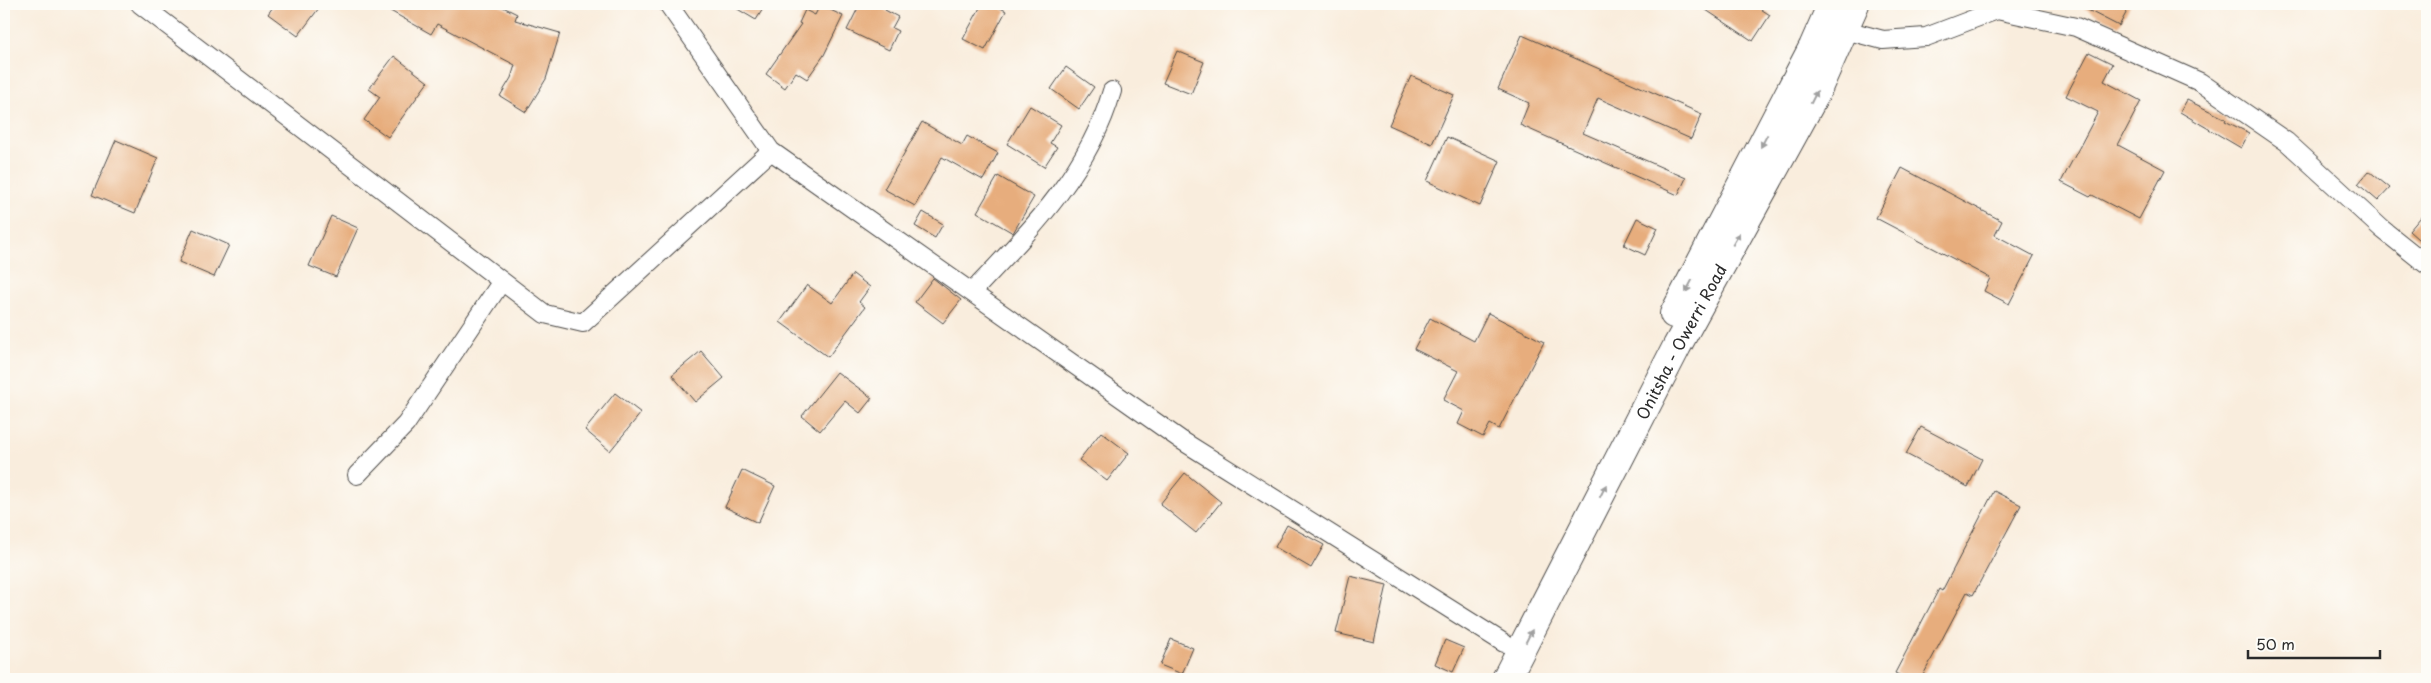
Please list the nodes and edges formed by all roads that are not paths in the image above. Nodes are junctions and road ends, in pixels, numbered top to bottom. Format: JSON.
{"nodes":[{"id":1,"x":140,"y":4,"type":"edge"},
{"id":2,"x":668,"y":4,"type":"edge"},
{"id":3,"x":1832,"y":4,"type":"edge"},
{"id":4,"x":1855,"y":4,"type":"edge"},
{"id":5,"x":1844,"y":30,"type":"junction"},
{"id":6,"x":1112,"y":91,"type":"dead end"},
{"id":7,"x":771,"y":151,"type":"junction"},
{"id":8,"x":2427,"y":265,"type":"edge"},
{"id":9,"x":502,"y":281,"type":"junction"},
{"id":10,"x":973,"y":291,"type":"junction"},
{"id":11,"x":357,"y":475,"type":"dead end"},
{"id":12,"x":1504,"y":643,"type":"junction"},
{"id":13,"x":1486,"y":679,"type":"edge"},
{"id":14,"x":1506,"y":679,"type":"edge"}],
"edges":[{"from":1,"to":9,"type":"street"},
{"from":2,"to":7,"type":"street"},
{"from":3,"to":12,"type":"highway","name":"Onitsha - Owerri Road","one_way":true},
{"from":4,"to":5,"type":"highway","name":"Onitsha - Owerri Road"},
{"from":5,"to":8,"type":"street"},
{"from":14,"to":5,"type":"highway","name":"Onitsha - Owerri Road","one_way":true},
{"from":6,"to":10,"type":"street"},
{"from":7,"to":9,"type":"street"},
{"from":7,"to":10,"type":"street"},
{"from":9,"to":11,"type":"street"},
{"from":10,"to":12,"type":"street"},
{"from":12,"to":13,"type":"highway","name":"Onitsha - Owerri Road"}]}
